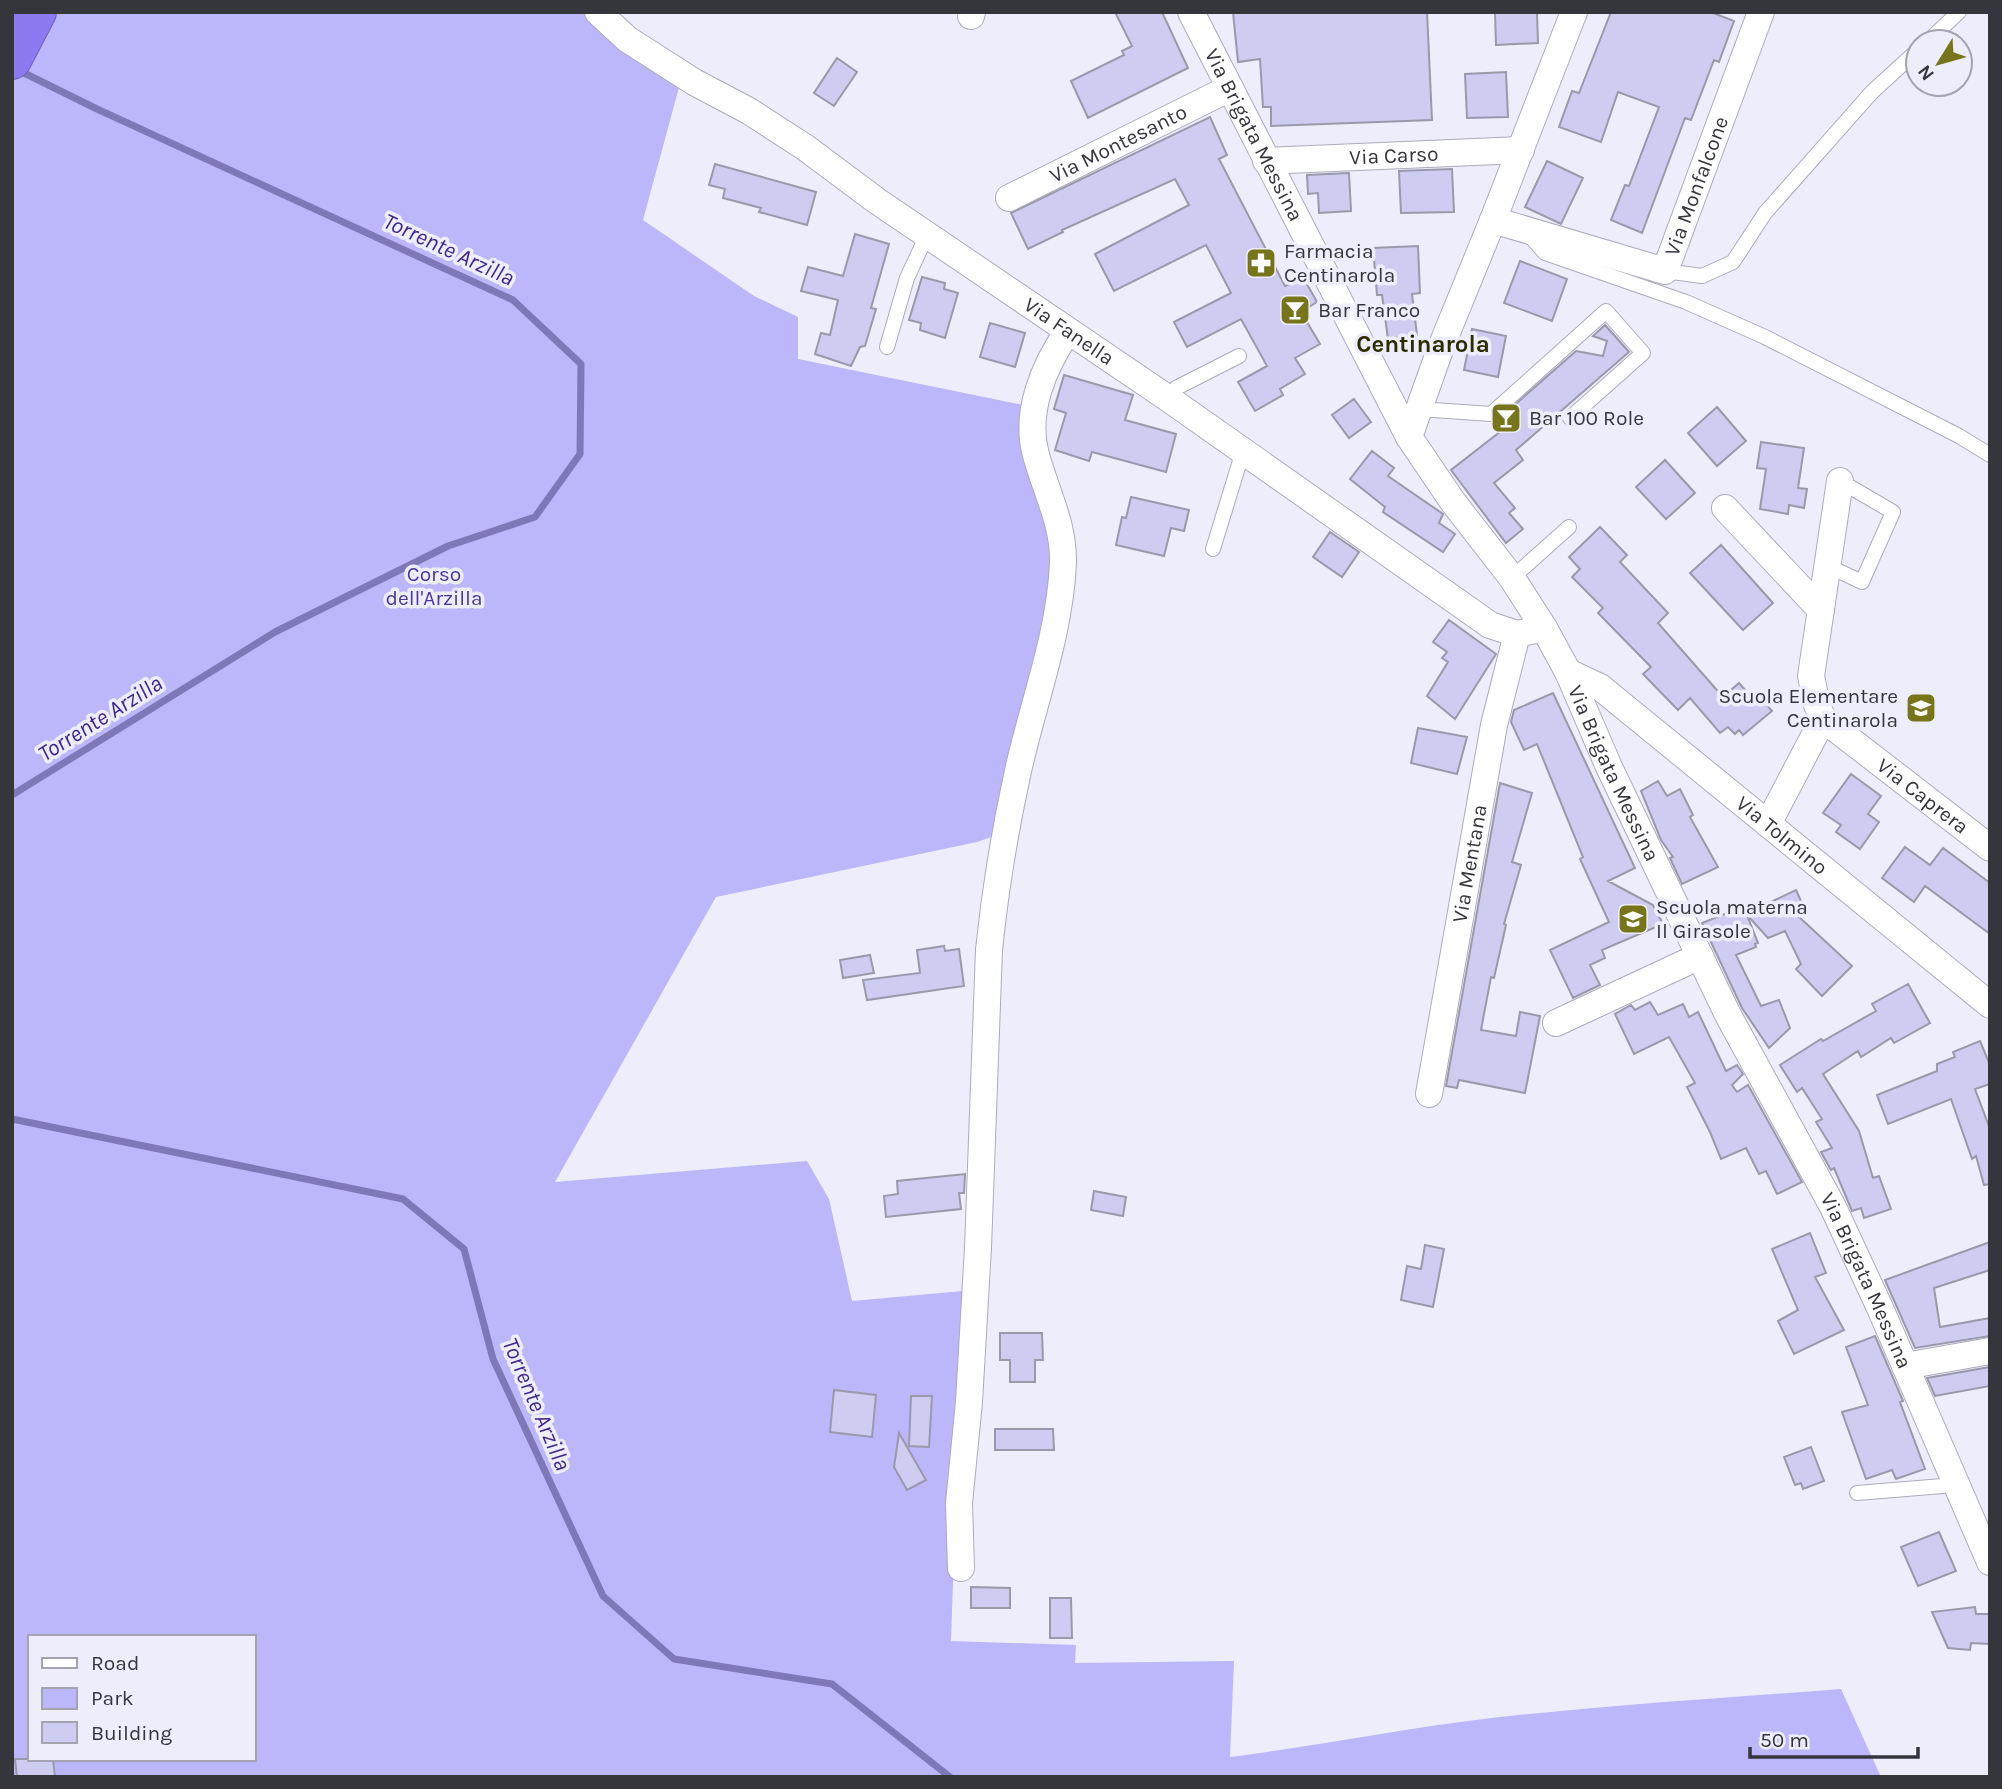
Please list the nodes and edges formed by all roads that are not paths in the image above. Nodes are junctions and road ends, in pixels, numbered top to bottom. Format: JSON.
{"nodes":[{"id":1,"x":37,"y":12,"type":"edge"},
{"id":2,"x":598,"y":12,"type":"edge"},
{"id":3,"x":1191,"y":12,"type":"edge"},
{"id":4,"x":1574,"y":12,"type":"edge"},
{"id":5,"x":1761,"y":12,"type":"edge"},
{"id":6,"x":1959,"y":12,"type":"edge"},
{"id":7,"x":1942,"y":28,"type":"edge"},
{"id":8,"x":12,"y":60,"type":"edge"},
{"id":9,"x":1904,"y":63,"type":"edge"},
{"id":10,"x":1230,"y":88,"type":"junction"},
{"id":11,"x":1521,"y":150,"type":"junction"},
{"id":12,"x":1266,"y":160,"type":"junction"},
{"id":13,"x":1009,"y":198,"type":"dead end"},
{"id":14,"x":1493,"y":220,"type":"junction"},
{"id":15,"x":1524,"y":229,"type":"junction"},
{"id":16,"x":926,"y":235,"type":"junction"},
{"id":17,"x":1665,"y":271,"type":"junction"},
{"id":18,"x":1068,"y":331,"type":"junction"},
{"id":19,"x":887,"y":347,"type":"dead end"},
{"id":20,"x":1239,"y":356,"type":"dead end"},
{"id":21,"x":1169,"y":399,"type":"junction"},
{"id":22,"x":1419,"y":409,"type":"junction"},
{"id":23,"x":1570,"y":418,"type":"dead end"},
{"id":24,"x":1409,"y":437,"type":"junction"},
{"id":25,"x":1243,"y":451,"type":"junction"},
{"id":26,"x":1990,"y":455,"type":"edge"},
{"id":27,"x":1840,"y":481,"type":"joint"},
{"id":28,"x":1725,"y":508,"type":"dead end"},
{"id":29,"x":1569,"y":527,"type":"dead end"},
{"id":30,"x":1213,"y":549,"type":"dead end"},
{"id":31,"x":1828,"y":566,"type":"junction"},
{"id":32,"x":1512,"y":578,"type":"junction"},
{"id":33,"x":1821,"y":610,"type":"junction"},
{"id":34,"x":1544,"y":628,"type":"junction"},
{"id":35,"x":1517,"y":634,"type":"junction"},
{"id":36,"x":1568,"y":672,"type":"junction"},
{"id":37,"x":1823,"y":719,"type":"junction"},
{"id":38,"x":1768,"y":824,"type":"junction"},
{"id":39,"x":1990,"y":848,"type":"edge"},
{"id":40,"x":1700,"y":956,"type":"junction"},
{"id":41,"x":1990,"y":1005,"type":"edge"},
{"id":42,"x":1556,"y":1023,"type":"dead end"},
{"id":43,"x":1429,"y":1094,"type":"dead end"},
{"id":44,"x":1990,"y":1351,"type":"edge"},
{"id":45,"x":1905,"y":1366,"type":"junction"},
{"id":46,"x":1955,"y":1485,"type":"junction"},
{"id":47,"x":1857,"y":1493,"type":"dead end"},
{"id":48,"x":1990,"y":1562,"type":"edge"},
{"id":49,"x":961,"y":1568,"type":"dead end"}],
"edges":[{"from":1,"to":8,"type":"highway"},
{"from":2,"to":16,"type":"street","name":"Via Fanella"},
{"from":3,"to":10,"type":"street","name":"Via Brigata Messina"},
{"from":4,"to":11,"type":"street"},
{"from":5,"to":17,"type":"street","name":"Via Monfalcone"},
{"from":6,"to":7,"type":"lane"},
{"from":9,"to":17,"type":"lane"},
{"from":10,"to":12,"type":"street","name":"Via Brigata Messina"},
{"from":10,"to":13,"type":"street","name":"Via Montesanto"},
{"from":11,"to":12,"type":"street","name":"Via Carso"},
{"from":11,"to":14,"type":"street"},
{"from":12,"to":24,"type":"street","name":"Via Brigata Messina"},
{"from":14,"to":15,"type":"street","name":"Via Monfalcone"},
{"from":14,"to":22,"type":"street"},
{"from":15,"to":17,"type":"street","name":"Via Monfalcone"},
{"from":15,"to":26,"type":"lane"},
{"from":16,"to":18,"type":"street","name":"Via Fanella"},
{"from":16,"to":19,"type":"lane"},
{"from":18,"to":21,"type":"street","name":"Via Fanella"},
{"from":18,"to":49,"type":"street"},
{"from":20,"to":21,"type":"lane"},
{"from":21,"to":25,"type":"street","name":"Via Fanella"},
{"from":22,"to":23,"type":"lane"},
{"from":22,"to":24,"type":"street"},
{"from":24,"to":32,"type":"street","name":"Via Brigata Messina"},
{"from":25,"to":30,"type":"lane"},
{"from":25,"to":35,"type":"street","name":"Via Fanella"},
{"from":27,"to":31,"type":"street"},
{"from":27,"to":31,"type":"lane"},
{"from":28,"to":33,"type":"street"},
{"from":29,"to":32,"type":"lane"},
{"from":31,"to":33,"type":"street"},
{"from":32,"to":34,"type":"street","name":"Via Brigata Messina"},
{"from":33,"to":37,"type":"street"},
{"from":34,"to":35,"type":"street"},
{"from":34,"to":36,"type":"street","name":"Via Brigata Messina"},
{"from":35,"to":43,"type":"street","name":"Via Mentana"},
{"from":36,"to":38,"type":"street","name":"Via Tolmino"},
{"from":36,"to":40,"type":"street","name":"Via Brigata Messina"},
{"from":37,"to":38,"type":"street"},
{"from":37,"to":39,"type":"street","name":"Via Caprera"},
{"from":38,"to":41,"type":"street","name":"Via Tolmino"},
{"from":40,"to":42,"type":"street"},
{"from":40,"to":45,"type":"street","name":"Via Brigata Messina"},
{"from":44,"to":45,"type":"street"},
{"from":45,"to":46,"type":"street","name":"Via Brigata Messina"},
{"from":46,"to":47,"type":"lane"},
{"from":46,"to":48,"type":"street","name":"Via Brigata Messina"}]}
